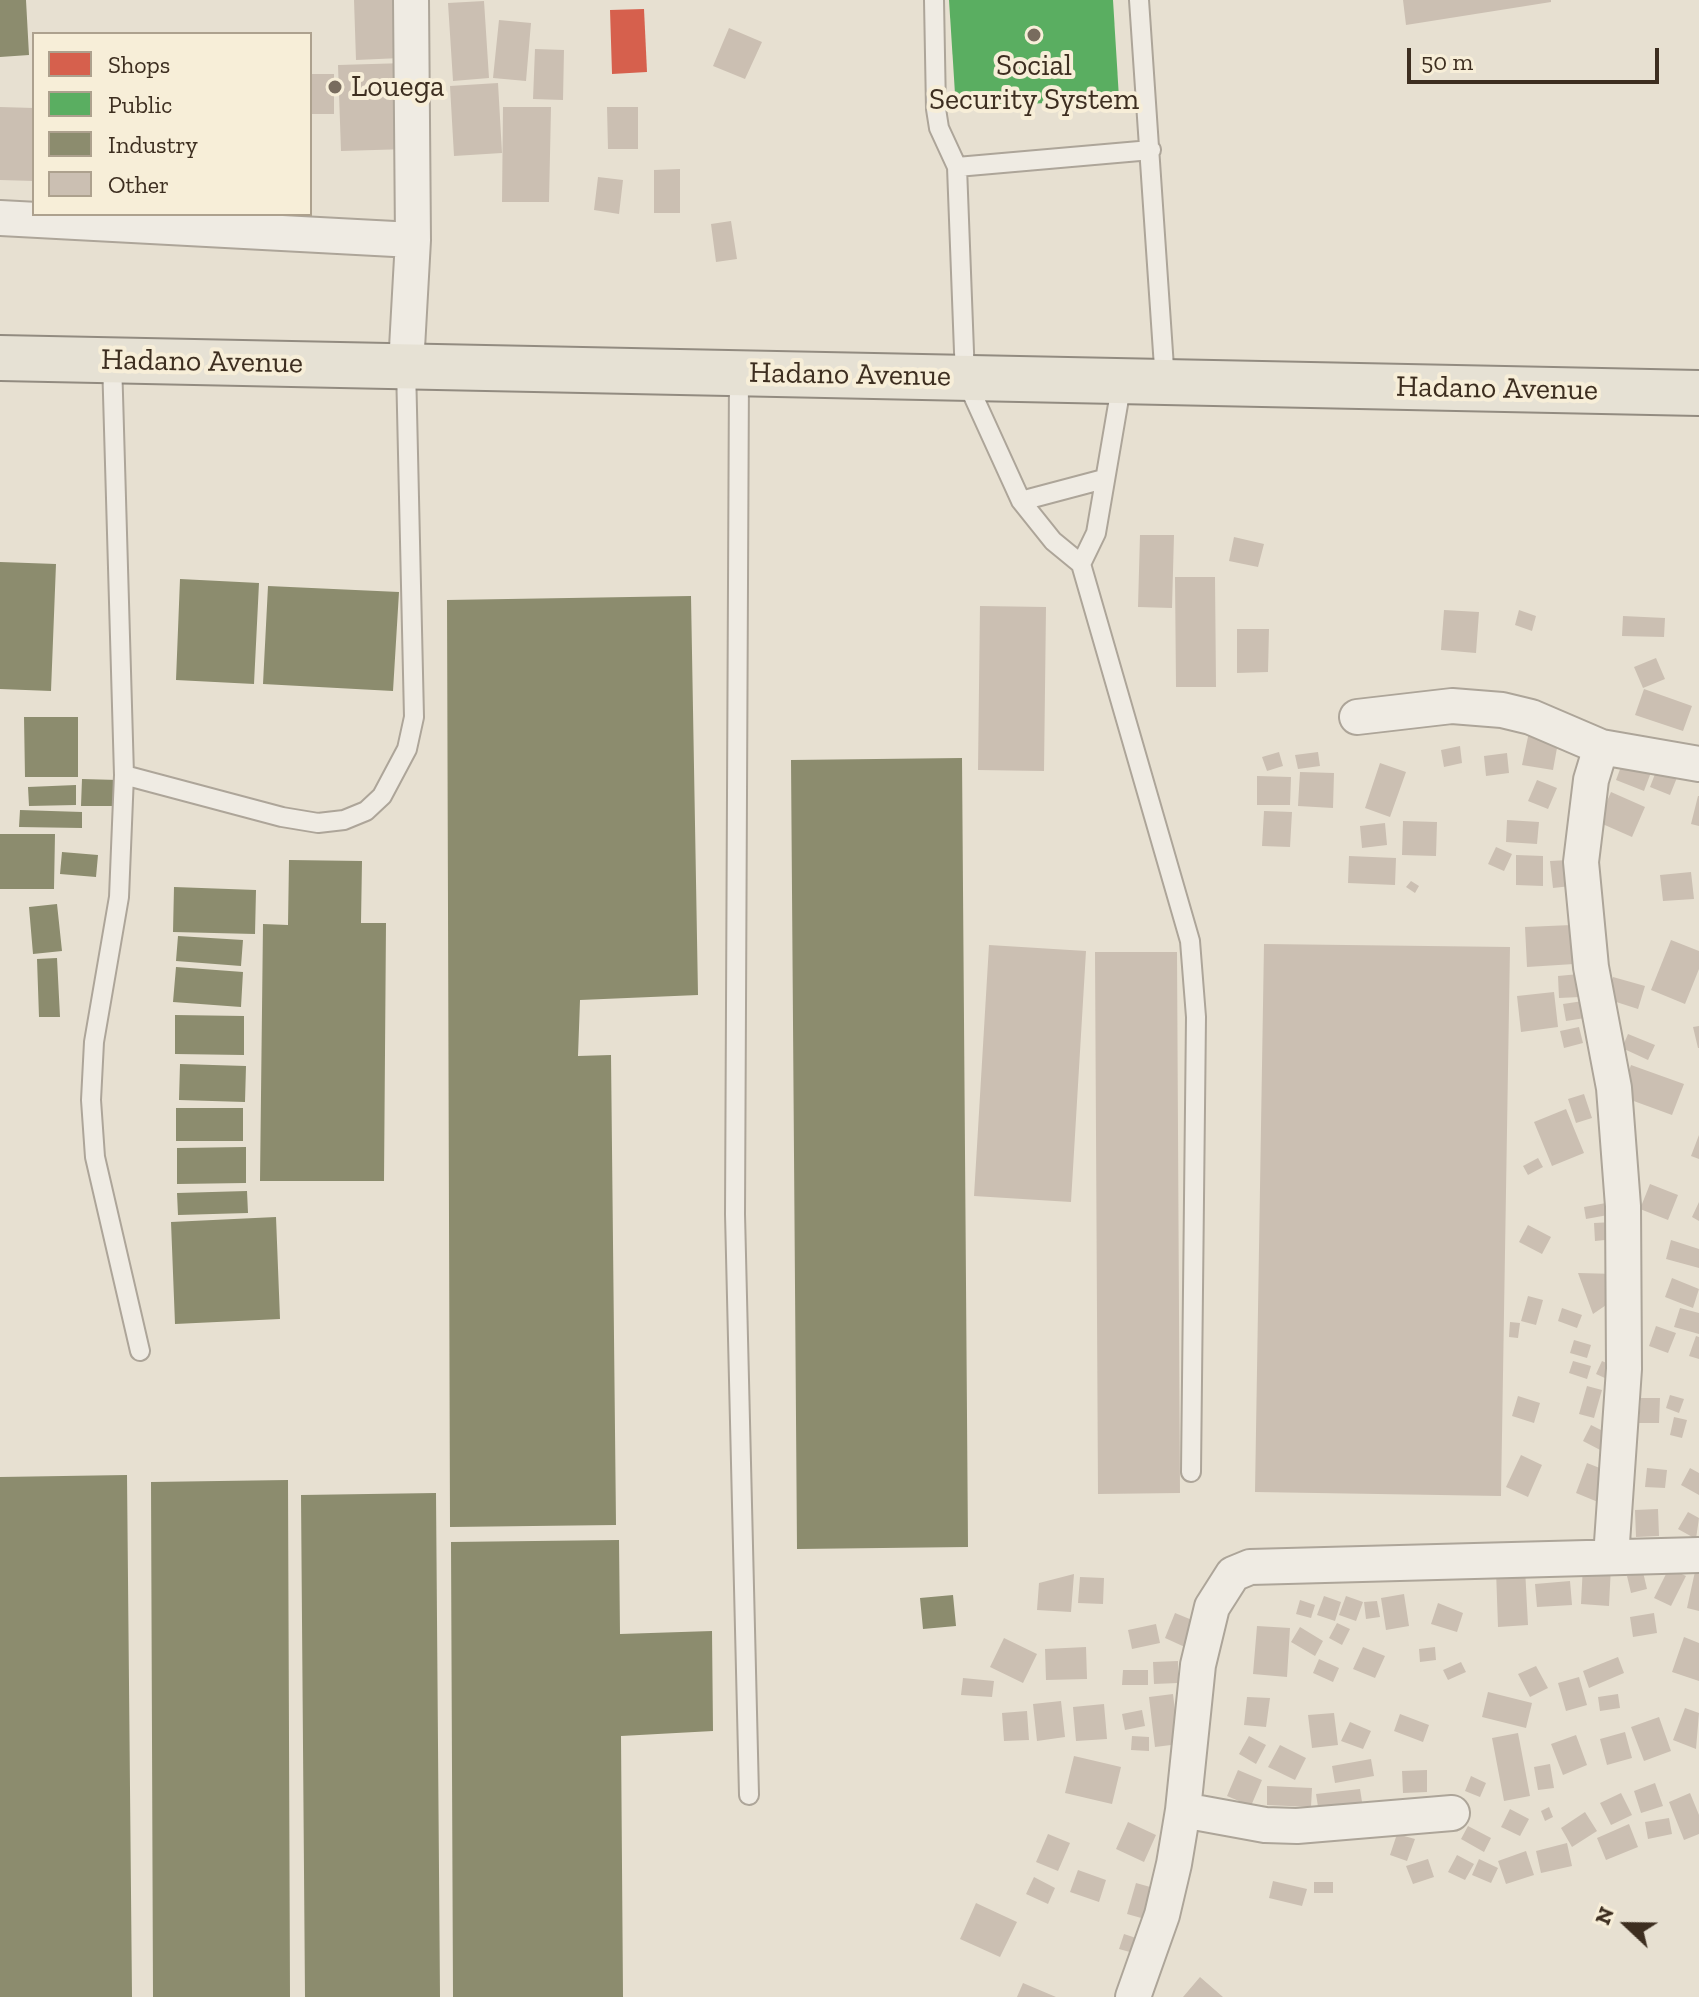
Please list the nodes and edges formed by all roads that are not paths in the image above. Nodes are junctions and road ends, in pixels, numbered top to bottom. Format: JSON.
{"nodes":[{"id":1,"x":411,"y":0,"type":"edge"},
{"id":2,"x":934,"y":0,"type":"edge"},
{"id":3,"x":1139,"y":0,"type":"edge"},
{"id":4,"x":1151,"y":150,"type":"junction"},
{"id":5,"x":957,"y":167,"type":"junction"},
{"id":6,"x":0,"y":218,"type":"edge"},
{"id":7,"x":413,"y":240,"type":"junction"},
{"id":8,"x":0,"y":358,"type":"edge"},
{"id":9,"x":112,"y":360,"type":"junction"},
{"id":10,"x":406,"y":366,"type":"junction"},
{"id":11,"x":739,"y":373,"type":"junction"},
{"id":12,"x":965,"y":378,"type":"junction"},
{"id":13,"x":1122,"y":381,"type":"junction"},
{"id":14,"x":1165,"y":382,"type":"junction"},
{"id":15,"x":1699,"y":393,"type":"edge"},
{"id":16,"x":1104,"y":479,"type":"junction"},
{"id":17,"x":1021,"y":501,"type":"junction"},
{"id":18,"x":1081,"y":564,"type":"junction"},
{"id":19,"x":1357,"y":717,"type":"dead end"},
{"id":20,"x":1601,"y":747,"type":"junction"},
{"id":21,"x":1699,"y":764,"type":"edge"},
{"id":22,"x":124,"y":775,"type":"junction"},
{"id":23,"x":140,"y":1351,"type":"dead end"},
{"id":24,"x":1191,"y":1472,"type":"dead end"},
{"id":25,"x":1699,"y":1555,"type":"edge"},
{"id":26,"x":1611,"y":1557,"type":"junction"},
{"id":27,"x":749,"y":1795,"type":"dead end"},
{"id":28,"x":1183,"y":1810,"type":"junction"},
{"id":29,"x":1452,"y":1813,"type":"dead end"},
{"id":30,"x":1133,"y":1997,"type":"edge"}],
"edges":[{"from":1,"to":7,"type":"street"},
{"from":2,"to":5,"type":"lane"},
{"from":3,"to":4,"type":"lane"},
{"from":4,"to":5,"type":"lane"},
{"from":4,"to":14,"type":"lane"},
{"from":5,"to":12,"type":"lane"},
{"from":6,"to":7,"type":"street"},
{"from":7,"to":10,"type":"street"},
{"from":8,"to":9,"type":"main road","name":"Hadano Avenue"},
{"from":9,"to":10,"type":"main road","name":"Hadano Avenue"},
{"from":9,"to":22,"type":"lane"},
{"from":10,"to":11,"type":"main road","name":"Hadano Avenue"},
{"from":10,"to":22,"type":"lane"},
{"from":11,"to":12,"type":"main road","name":"Hadano Avenue"},
{"from":11,"to":27,"type":"lane"},
{"from":12,"to":13,"type":"main road","name":"Hadano Avenue"},
{"from":12,"to":17,"type":"lane"},
{"from":13,"to":14,"type":"main road","name":"Hadano Avenue"},
{"from":13,"to":16,"type":"lane"},
{"from":14,"to":15,"type":"main road","name":"Hadano Avenue"},
{"from":16,"to":17,"type":"lane"},
{"from":16,"to":18,"type":"lane"},
{"from":17,"to":18,"type":"lane"},
{"from":18,"to":24,"type":"lane"},
{"from":19,"to":20,"type":"street"},
{"from":20,"to":21,"type":"street"},
{"from":20,"to":26,"type":"street"},
{"from":22,"to":23,"type":"lane"},
{"from":25,"to":26,"type":"street"},
{"from":26,"to":28,"type":"street"},
{"from":28,"to":29,"type":"street"},
{"from":28,"to":30,"type":"street"}]}
